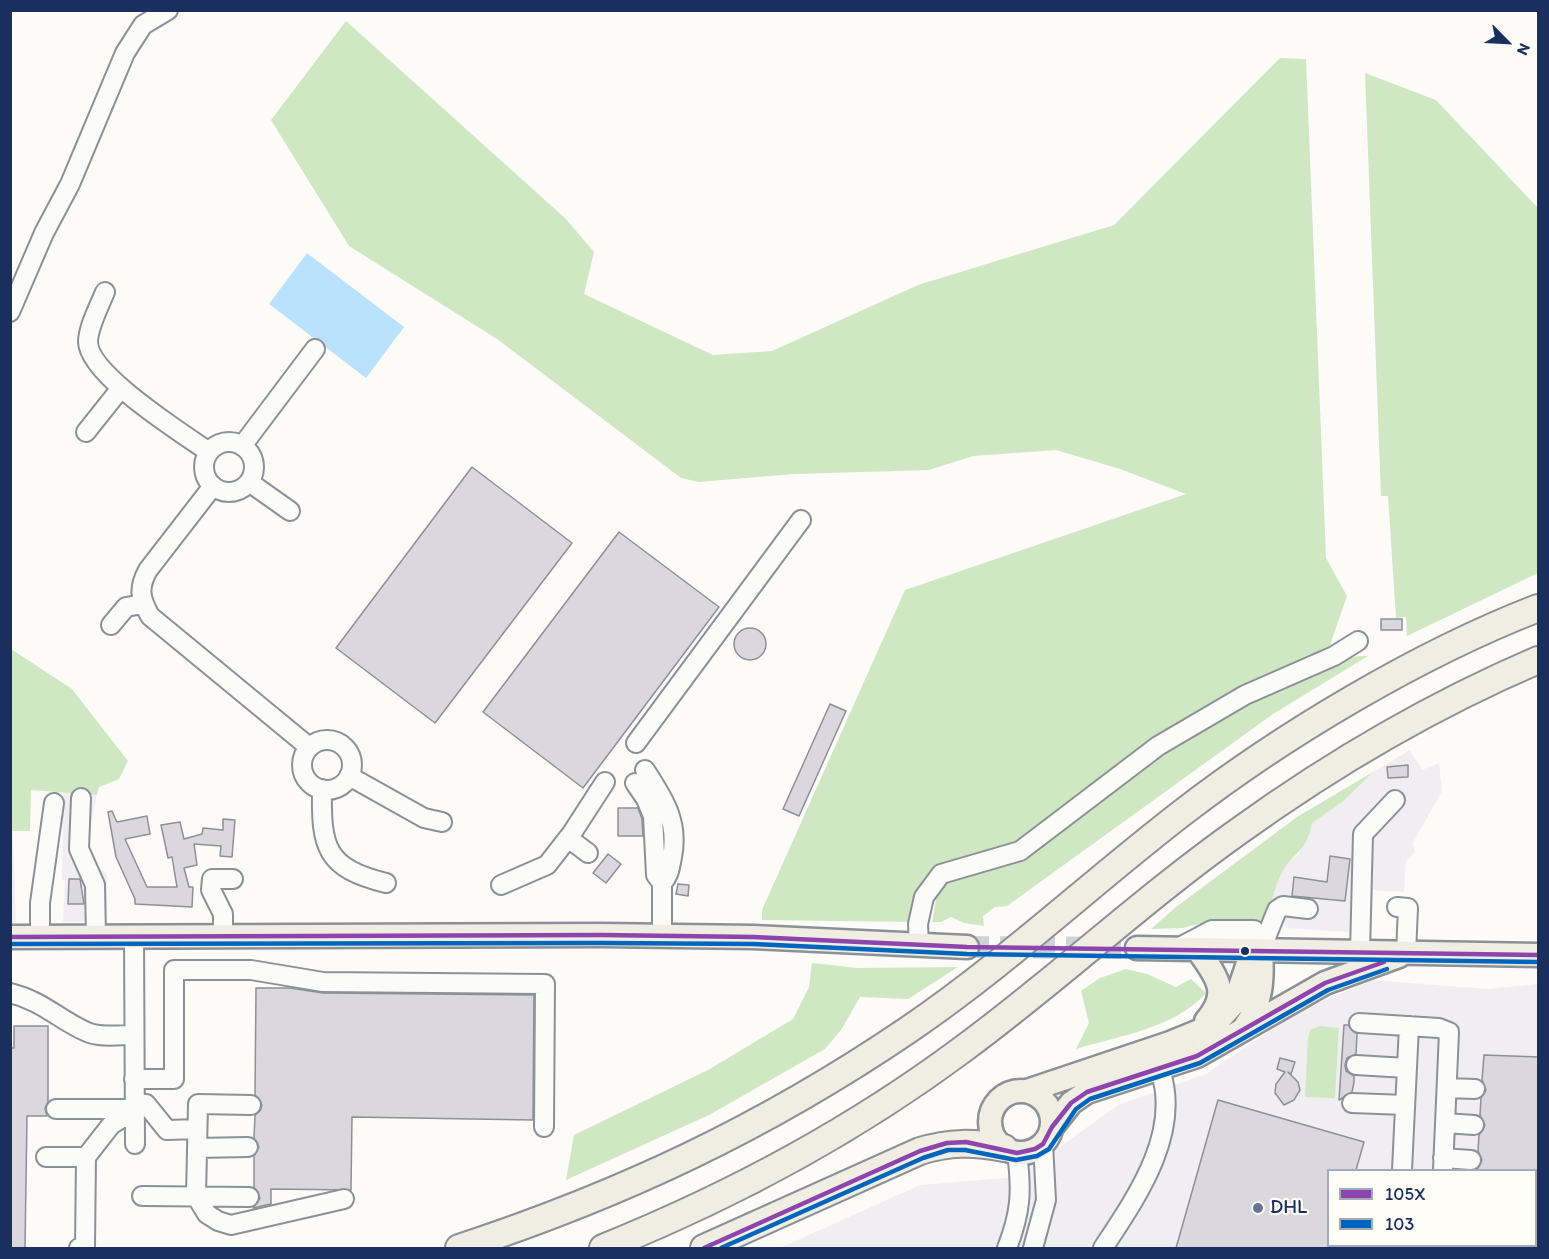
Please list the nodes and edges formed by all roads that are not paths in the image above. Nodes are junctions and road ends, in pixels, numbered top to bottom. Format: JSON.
{"nodes":[{"id":1,"x":168,"y":10,"type":"edge"},
{"id":2,"x":105,"y":292,"type":"dead end"},
{"id":3,"x":10,"y":312,"type":"edge"},
{"id":4,"x":315,"y":349,"type":"dead end"},
{"id":5,"x":122,"y":388,"type":"junction"},
{"id":6,"x":86,"y":432,"type":"dead end"},
{"id":7,"x":242,"y":446,"type":"junction"},
{"id":8,"x":209,"y":452,"type":"junction"},
{"id":9,"x":249,"y":482,"type":"junction"},
{"id":10,"x":213,"y":486,"type":"junction"},
{"id":11,"x":291,"y":511,"type":"dead end"},
{"id":12,"x":801,"y":520,"type":"dead end"},
{"id":13,"x":143,"y":604,"type":"junction"},
{"id":14,"x":1539,"y":608,"type":"edge"},
{"id":15,"x":111,"y":625,"type":"dead end"},
{"id":16,"x":1358,"y":641,"type":"dead end"},
{"id":17,"x":1539,"y":660,"type":"edge"},
{"id":18,"x":636,"y":743,"type":"dead end"},
{"id":19,"x":309,"y":747,"type":"junction"},
{"id":20,"x":349,"y":776,"type":"junction"},
{"id":21,"x":640,"y":777,"type":"dead end"},
{"id":22,"x":605,"y":782,"type":"dead end"},
{"id":23,"x":322,"y":789,"type":"junction"},
{"id":24,"x":81,"y":798,"type":"dead end"},
{"id":25,"x":1395,"y":800,"type":"dead end"},
{"id":26,"x":54,"y":803,"type":"dead end"},
{"id":27,"x":442,"y":822,"type":"dead end"},
{"id":28,"x":567,"y":838,"type":"junction"},
{"id":29,"x":588,"y":853,"type":"dead end"},
{"id":30,"x":233,"y":879,"type":"dead end"},
{"id":31,"x":387,"y":883,"type":"dead end"},
{"id":32,"x":501,"y":885,"type":"dead end"},
{"id":33,"x":1397,"y":907,"type":"dead end"},
{"id":34,"x":1308,"y":909,"type":"dead end"},
{"id":35,"x":223,"y":935,"type":"junction"},
{"id":36,"x":134,"y":936,"type":"junction"},
{"id":37,"x":662,"y":936,"type":"junction"},
{"id":38,"x":10,"y":937,"type":"edge"},
{"id":39,"x":40,"y":937,"type":"junction"},
{"id":40,"x":96,"y":937,"type":"junction"},
{"id":41,"x":919,"y":945,"type":"junction"},
{"id":42,"x":967,"y":947,"type":"tunnel mouth"},
{"id":43,"x":1137,"y":948,"type":"tunnel mouth"},
{"id":44,"x":1186,"y":949,"type":"junction"},
{"id":45,"x":1261,"y":950,"type":"junction"},
{"id":46,"x":1360,"y":952,"type":"junction"},
{"id":47,"x":1406,"y":953,"type":"junction"},
{"id":48,"x":1539,"y":955,"type":"edge"},
{"id":49,"x":10,"y":993,"type":"edge"},
{"id":50,"x":1359,"y":1023,"type":"dead end"},
{"id":51,"x":1409,"y":1026,"type":"junction"},
{"id":52,"x":1242,"y":1030,"type":"junction"},
{"id":53,"x":1195,"y":1033,"type":"junction"},
{"id":54,"x":134,"y":1035,"type":"junction"},
{"id":55,"x":1356,"y":1065,"type":"dead end"},
{"id":56,"x":1407,"y":1068,"type":"junction"},
{"id":57,"x":1160,"y":1070,"type":"junction"},
{"id":58,"x":134,"y":1079,"type":"junction"},
{"id":59,"x":1447,"y":1088,"type":"junction"},
{"id":60,"x":1475,"y":1089,"type":"dead end"},
{"id":61,"x":1026,"y":1091,"type":"junction"},
{"id":62,"x":1352,"y":1103,"type":"dead end"},
{"id":63,"x":251,"y":1105,"type":"dead end"},
{"id":64,"x":1405,"y":1105,"type":"junction"},
{"id":65,"x":56,"y":1109,"type":"dead end"},
{"id":66,"x":135,"y":1110,"type":"junction"},
{"id":67,"x":1445,"y":1123,"type":"junction"},
{"id":68,"x":1474,"y":1125,"type":"dead end"},
{"id":69,"x":544,"y":1127,"type":"dead end"},
{"id":70,"x":1048,"y":1135,"type":"junction"},
{"id":71,"x":197,"y":1138,"type":"junction"},
{"id":72,"x":135,"y":1144,"type":"dead end"},
{"id":73,"x":248,"y":1147,"type":"dead end"},
{"id":74,"x":1010,"y":1150,"type":"junction"},
{"id":75,"x":86,"y":1156,"type":"junction"},
{"id":76,"x":46,"y":1157,"type":"dead end"},
{"id":77,"x":1471,"y":1160,"type":"dead end"},
{"id":78,"x":1443,"y":1164,"type":"edge"},
{"id":79,"x":1402,"y":1169,"type":"edge"},
{"id":80,"x":142,"y":1196,"type":"dead end"},
{"id":81,"x":196,"y":1196,"type":"junction"},
{"id":82,"x":249,"y":1197,"type":"dead end"},
{"id":83,"x":344,"y":1199,"type":"dead end"},
{"id":84,"x":79,"y":1248,"type":"edge"},
{"id":85,"x":459,"y":1248,"type":"edge"},
{"id":86,"x":603,"y":1248,"type":"edge"},
{"id":87,"x":704,"y":1248,"type":"edge"},
{"id":88,"x":1006,"y":1248,"type":"edge"},
{"id":89,"x":1034,"y":1248,"type":"edge"},
{"id":90,"x":1102,"y":1248,"type":"edge"}],
"edges":[{"from":1,"to":3,"type":"street"},
{"from":2,"to":5,"type":"street"},
{"from":4,"to":7,"type":"street"},
{"from":5,"to":6,"type":"street"},
{"from":5,"to":8,"type":"street"},
{"from":7,"to":8,"type":"street"},
{"from":7,"to":9,"type":"street"},
{"from":8,"to":10,"type":"street"},
{"from":9,"to":10,"type":"street"},
{"from":9,"to":11,"type":"street"},
{"from":10,"to":13,"type":"street"},
{"from":12,"to":18,"type":"street"},
{"from":13,"to":15,"type":"street"},
{"from":13,"to":19,"type":"street"},
{"from":14,"to":85,"type":"highway"},
{"from":16,"to":41,"type":"street"},
{"from":17,"to":86,"type":"highway"},
{"from":19,"to":20,"type":"street"},
{"from":19,"to":23,"type":"street"},
{"from":20,"to":23,"type":"street"},
{"from":20,"to":27,"type":"street"},
{"from":21,"to":37,"type":"street"},
{"from":22,"to":28,"type":"street"},
{"from":23,"to":31,"type":"street"},
{"from":24,"to":40,"type":"street"},
{"from":25,"to":46,"type":"street"},
{"from":26,"to":39,"type":"street"},
{"from":28,"to":29,"type":"street"},
{"from":28,"to":32,"type":"street"},
{"from":30,"to":35,"type":"street"},
{"from":33,"to":47,"type":"street"},
{"from":34,"to":45,"type":"street"},
{"from":35,"to":36,"type":"main road"},
{"from":35,"to":37,"type":"main road"},
{"from":36,"to":40,"type":"main road"},
{"from":36,"to":54,"type":"street"},
{"from":37,"to":41,"type":"main road"},
{"from":38,"to":39,"type":"main road"},
{"from":39,"to":40,"type":"main road"},
{"from":41,"to":42,"type":"main road"},
{"from":43,"to":44,"type":"main road"},
{"from":44,"to":45,"type":"main road"},
{"from":44,"to":53,"type":"main road"},
{"from":45,"to":46,"type":"main road"},
{"from":45,"to":52,"type":"main road"},
{"from":45,"to":53,"type":"main road"},
{"from":46,"to":47,"type":"main road"},
{"from":47,"to":48,"type":"main road"},
{"from":47,"to":52,"type":"main road"},
{"from":49,"to":54,"type":"street"},
{"from":50,"to":51,"type":"street"},
{"from":51,"to":56,"type":"street"},
{"from":51,"to":59,"type":"street"},
{"from":52,"to":57,"type":"main road"},
{"from":53,"to":61,"type":"main road"},
{"from":54,"to":58,"type":"street"},
{"from":55,"to":56,"type":"street"},
{"from":56,"to":64,"type":"street"},
{"from":57,"to":70,"type":"main road"},
{"from":57,"to":90,"type":"street"},
{"from":58,"to":66,"type":"street"},
{"from":58,"to":69,"type":"street"},
{"from":59,"to":60,"type":"street"},
{"from":59,"to":67,"type":"street"},
{"from":61,"to":70,"type":"main road"},
{"from":61,"to":74,"type":"main road"},
{"from":62,"to":64,"type":"street"},
{"from":63,"to":71,"type":"street"},
{"from":64,"to":79,"type":"street"},
{"from":65,"to":66,"type":"street"},
{"from":66,"to":71,"type":"street"},
{"from":66,"to":72,"type":"street"},
{"from":66,"to":75,"type":"street"},
{"from":67,"to":68,"type":"street"},
{"from":67,"to":78,"type":"street"},
{"from":70,"to":74,"type":"main road"},
{"from":70,"to":89,"type":"street"},
{"from":71,"to":73,"type":"street"},
{"from":71,"to":81,"type":"street"},
{"from":74,"to":87,"type":"highway"},
{"from":74,"to":88,"type":"street"},
{"from":75,"to":76,"type":"street"},
{"from":75,"to":84,"type":"street"},
{"from":77,"to":78,"type":"street"},
{"from":80,"to":81,"type":"street"},
{"from":81,"to":82,"type":"street"},
{"from":81,"to":83,"type":"street"}]}
